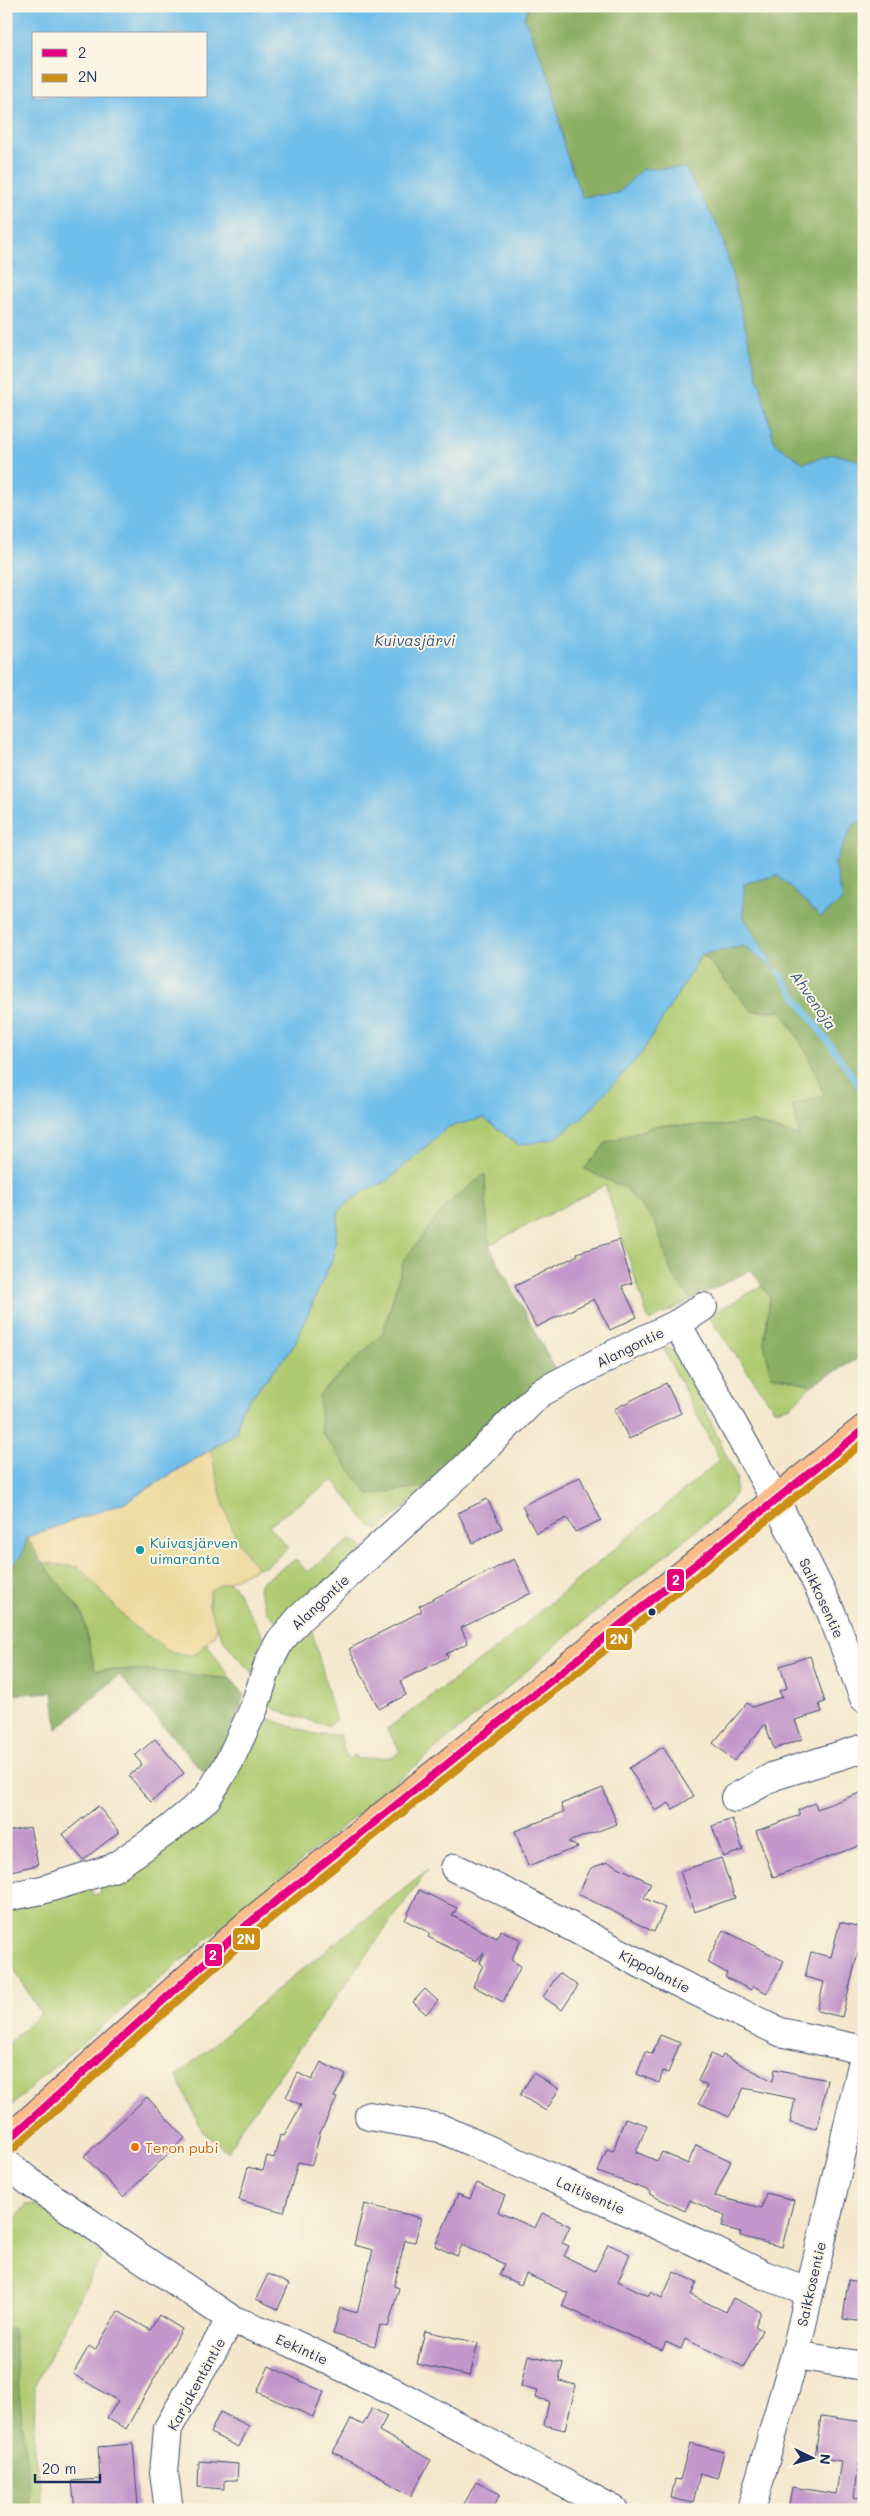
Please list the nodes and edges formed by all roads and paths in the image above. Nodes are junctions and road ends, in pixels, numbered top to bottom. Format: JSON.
{"nodes":[{"id":1,"x":703,"y":1307,"type":"dead end"},
{"id":2,"x":677,"y":1324,"type":"junction"},
{"id":3,"x":864,"y":1429,"type":"edge"},
{"id":4,"x":775,"y":1500,"type":"junction"},
{"id":5,"x":864,"y":1698,"type":"edge"},
{"id":6,"x":864,"y":1748,"type":"edge"},
{"id":7,"x":736,"y":1798,"type":"dead end"},
{"id":8,"x":455,"y":1868,"type":"dead end"},
{"id":9,"x":6,"y":1897,"type":"edge"},
{"id":10,"x":864,"y":2050,"type":"edge"},
{"id":11,"x":864,"y":2056,"type":"edge"},
{"id":12,"x":369,"y":2116,"type":"dead end"},
{"id":13,"x":6,"y":2142,"type":"edge"},
{"id":14,"x":6,"y":2163,"type":"edge"},
{"id":15,"x":808,"y":2291,"type":"junction"},
{"id":16,"x":231,"y":2319,"type":"junction"},
{"id":17,"x":795,"y":2355,"type":"junction"},
{"id":18,"x":864,"y":2366,"type":"edge"},
{"id":19,"x":169,"y":2510,"type":"edge"},
{"id":20,"x":614,"y":2510,"type":"edge"},
{"id":21,"x":751,"y":2510,"type":"edge"}],
"edges":[{"from":1,"to":2,"type":"street","name":"Alangontie"},
{"from":2,"to":4,"type":"street","name":"Alangontie"},
{"from":2,"to":9,"type":"street","name":"Alangontie"},
{"from":3,"to":4,"type":"main road"},
{"from":4,"to":5,"type":"street","name":"Saikkosentie"},
{"from":4,"to":13,"type":"main road"},
{"from":6,"to":7,"type":"street"},
{"from":8,"to":10,"type":"street","name":"Kippolantie"},
{"from":11,"to":15,"type":"street","name":"Saikkosentie"},
{"from":12,"to":15,"type":"street","name":"Laitisentie"},
{"from":14,"to":16,"type":"street","name":"Eekintie"},
{"from":15,"to":17,"type":"street","name":"Saikkosentie"},
{"from":16,"to":19,"type":"street","name":"Karjakentäntie"},
{"from":16,"to":20,"type":"street","name":"Eekintie"},
{"from":17,"to":18,"type":"street"},
{"from":17,"to":21,"type":"street","name":"Saikkosentie"}]}
